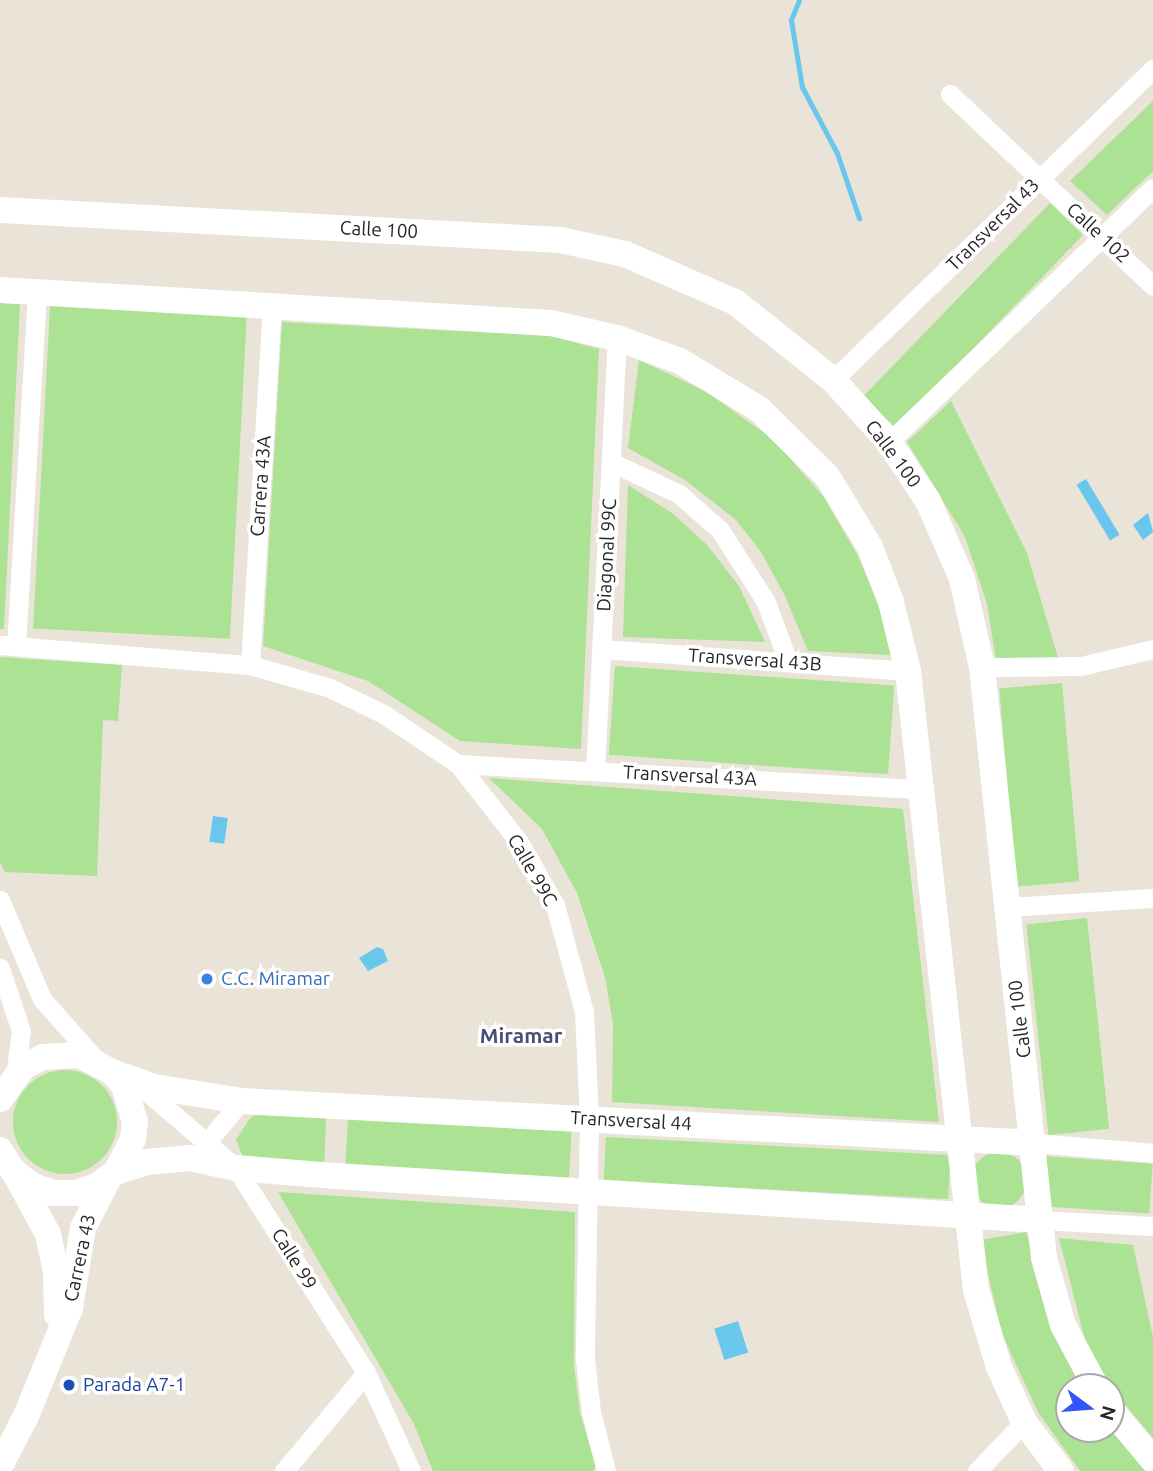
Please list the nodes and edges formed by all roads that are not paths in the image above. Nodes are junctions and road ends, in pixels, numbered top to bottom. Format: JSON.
{"nodes":[{"id":1,"x":1153,"y":69,"type":"edge"},
{"id":2,"x":950,"y":94,"type":"dead end"},
{"id":3,"x":1040,"y":179,"type":"junction"},
{"id":4,"x":1153,"y":188,"type":"edge"},
{"id":5,"x":0,"y":210,"type":"edge"},
{"id":6,"x":1103,"y":237,"type":"junction"},
{"id":7,"x":1153,"y":286,"type":"edge"},
{"id":8,"x":0,"y":290,"type":"edge"},
{"id":9,"x":37,"y":293,"type":"junction"},
{"id":10,"x":272,"y":306,"type":"junction"},
{"id":11,"x":617,"y":338,"type":"junction"},
{"id":12,"x":833,"y":380,"type":"junction"},
{"id":13,"x":889,"y":442,"type":"junction"},
{"id":14,"x":611,"y":462,"type":"junction"},
{"id":15,"x":8,"y":645,"type":"edge"},
{"id":16,"x":602,"y":649,"type":"junction"},
{"id":17,"x":1153,"y":649,"type":"edge"},
{"id":18,"x":788,"y":662,"type":"junction"},
{"id":19,"x":250,"y":665,"type":"junction"},
{"id":20,"x":982,"y":667,"type":"junction"},
{"id":21,"x":908,"y":671,"type":"junction"},
{"id":22,"x":458,"y":764,"type":"junction"},
{"id":23,"x":595,"y":771,"type":"junction"},
{"id":24,"x":922,"y":789,"type":"junction"},
{"id":25,"x":1153,"y":898,"type":"edge"},
{"id":26,"x":0,"y":900,"type":"edge"},
{"id":27,"x":1007,"y":907,"type":"junction"},
{"id":28,"x":0,"y":968,"type":"edge"},
{"id":29,"x":114,"y":1071,"type":"junction"},
{"id":30,"x":5,"y":1089,"type":"edge"},
{"id":31,"x":241,"y":1101,"type":"junction"},
{"id":32,"x":589,"y":1118,"type":"junction"},
{"id":33,"x":957,"y":1140,"type":"junction"},
{"id":34,"x":207,"y":1142,"type":"junction"},
{"id":35,"x":1035,"y":1143,"type":"junction"},
{"id":36,"x":1153,"y":1153,"type":"edge"},
{"id":37,"x":4,"y":1161,"type":"edge"},
{"id":38,"x":236,"y":1168,"type":"junction"},
{"id":39,"x":112,"y":1175,"type":"junction"},
{"id":40,"x":587,"y":1191,"type":"junction"},
{"id":41,"x":965,"y":1218,"type":"junction"},
{"id":42,"x":1041,"y":1220,"type":"junction"},
{"id":43,"x":1153,"y":1226,"type":"edge"},
{"id":44,"x":55,"y":1341,"type":"junction"},
{"id":45,"x":366,"y":1373,"type":"junction"},
{"id":46,"x":1089,"y":1373,"type":"edge"},
{"id":47,"x":1024,"y":1422,"type":"junction"},
{"id":48,"x":1125,"y":1427,"type":"edge"},
{"id":49,"x":1153,"y":1460,"type":"edge"},
{"id":50,"x":0,"y":1466,"type":"edge"},
{"id":51,"x":284,"y":1471,"type":"edge"},
{"id":52,"x":411,"y":1471,"type":"edge"},
{"id":53,"x":606,"y":1471,"type":"edge"},
{"id":54,"x":977,"y":1471,"type":"edge"},
{"id":55,"x":1061,"y":1471,"type":"edge"}],
"edges":[{"from":1,"to":3,"type":"street","name":"Transversal 43"},
{"from":2,"to":3,"type":"street","name":"Calle 102"},
{"from":3,"to":6,"type":"street","name":"Calle 102"},
{"from":3,"to":12,"type":"street","name":"Transversal 43"},
{"from":4,"to":6,"type":"street"},
{"from":5,"to":12,"type":"street","name":"Calle 100"},
{"from":6,"to":7,"type":"street","name":"Calle 102"},
{"from":6,"to":13,"type":"street"},
{"from":8,"to":9,"type":"street"},
{"from":9,"to":10,"type":"street"},
{"from":9,"to":15,"type":"street"},
{"from":10,"to":11,"type":"street"},
{"from":10,"to":19,"type":"street","name":"Carrera 43A"},
{"from":11,"to":14,"type":"street","name":"Diagonal 99C"},
{"from":11,"to":21,"type":"street"},
{"from":12,"to":13,"type":"street","name":"Calle 100"},
{"from":13,"to":20,"type":"street","name":"Calle 100"},
{"from":14,"to":16,"type":"street","name":"Diagonal 99C"},
{"from":14,"to":18,"type":"street"},
{"from":15,"to":19,"type":"street","name":"Calle 99C"},
{"from":16,"to":18,"type":"street","name":"Transversal 43B"},
{"from":16,"to":23,"type":"street","name":"Diagonal 99C"},
{"from":17,"to":20,"type":"street"},
{"from":18,"to":21,"type":"street","name":"Transversal 43B"},
{"from":19,"to":22,"type":"street","name":"Calle 99C"},
{"from":20,"to":27,"type":"street","name":"Calle 100"},
{"from":21,"to":24,"type":"street"},
{"from":22,"to":23,"type":"street","name":"Transversal 43A"},
{"from":22,"to":32,"type":"street","name":"Calle 99C"},
{"from":23,"to":24,"type":"street","name":"Transversal 43A"},
{"from":24,"to":33,"type":"street"},
{"from":25,"to":27,"type":"street"},
{"from":26,"to":29,"type":"street","name":"Calle 99"},
{"from":27,"to":35,"type":"street","name":"Calle 100"},
{"from":28,"to":30,"type":"street"},
{"from":29,"to":30,"type":"street","name":"Transversal 44"},
{"from":29,"to":31,"type":"street","name":"Transversal 44"},
{"from":29,"to":34,"type":"street","name":"Calle 99"},
{"from":29,"to":39,"type":"street","name":"Carrera 43"},
{"from":31,"to":32,"type":"street","name":"Transversal 44"},
{"from":31,"to":34,"type":"street"},
{"from":32,"to":33,"type":"street","name":"Transversal 44"},
{"from":32,"to":40,"type":"street","name":"Calle 99C"},
{"from":33,"to":35,"type":"street","name":"Transversal 44"},
{"from":33,"to":41,"type":"street"},
{"from":34,"to":38,"type":"street","name":"Calle 99"},
{"from":35,"to":36,"type":"street","name":"Transversal 44"},
{"from":35,"to":42,"type":"street","name":"Calle 100"},
{"from":37,"to":39,"type":"street"},
{"from":37,"to":44,"type":"street","name":"Carrera 43"},
{"from":38,"to":39,"type":"street"},
{"from":38,"to":40,"type":"street"},
{"from":38,"to":45,"type":"street","name":"Calle 99"},
{"from":39,"to":44,"type":"street","name":"Carrera 43"},
{"from":40,"to":41,"type":"street"},
{"from":40,"to":53,"type":"street","name":"Calle 99C"},
{"from":41,"to":42,"type":"street"},
{"from":41,"to":47,"type":"street"},
{"from":42,"to":43,"type":"street"},
{"from":42,"to":46,"type":"street","name":"Calle 100"},
{"from":44,"to":50,"type":"street","name":"Carrera 43"},
{"from":45,"to":51,"type":"street"},
{"from":45,"to":52,"type":"street","name":"Calle 99"},
{"from":47,"to":54,"type":"street"},
{"from":47,"to":55,"type":"street"},
{"from":48,"to":49,"type":"street"}]}
